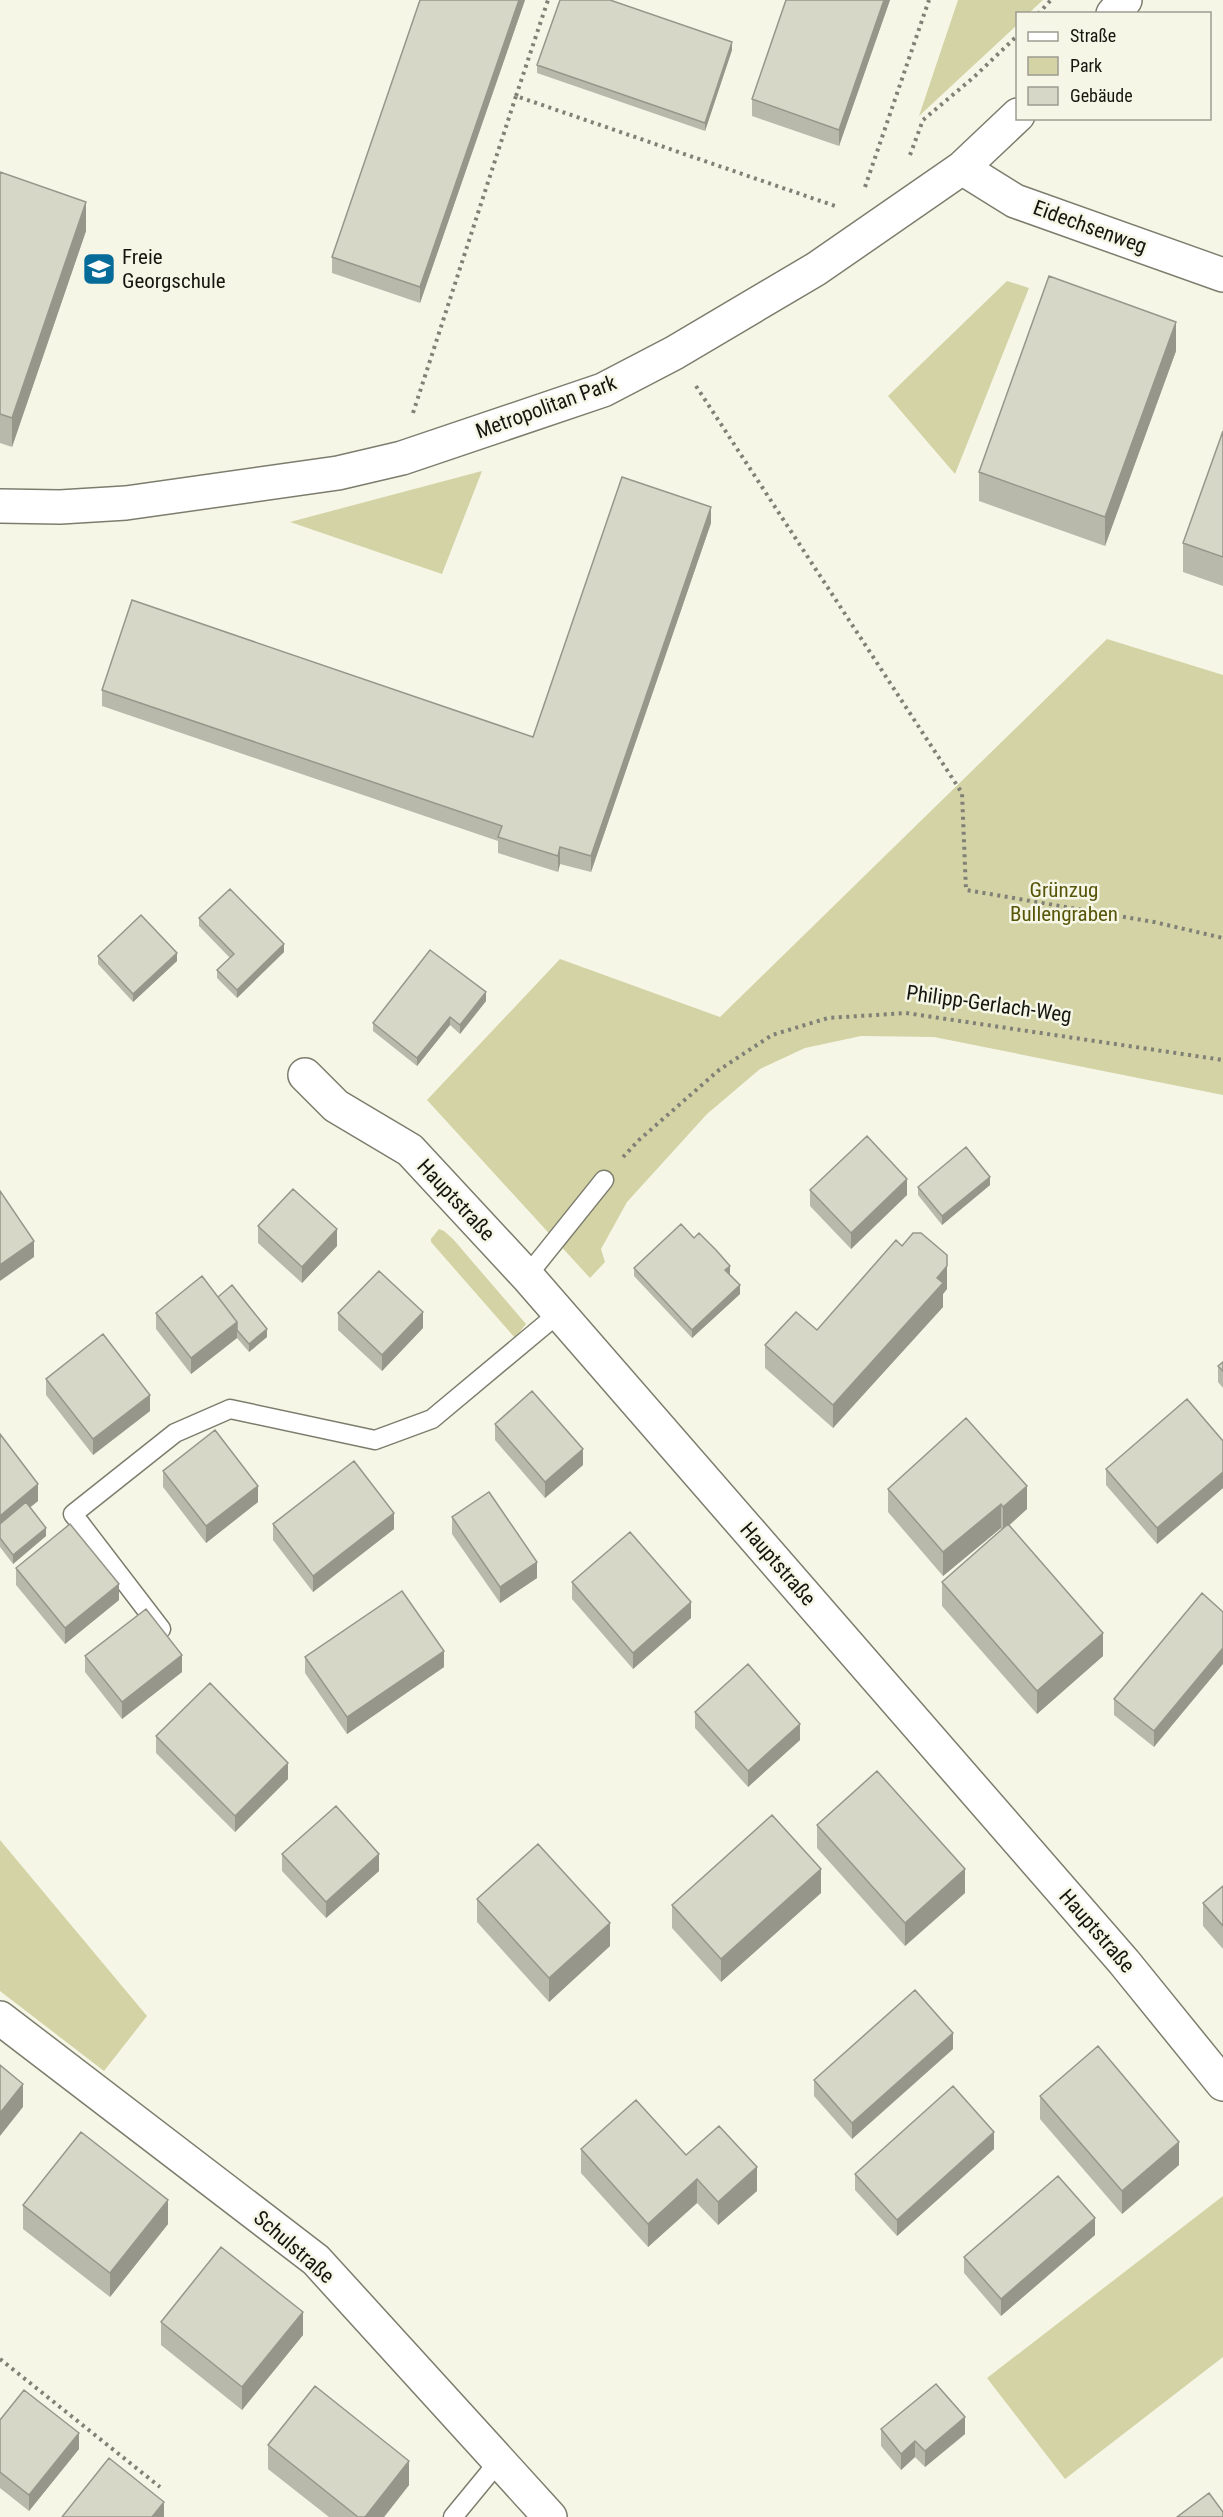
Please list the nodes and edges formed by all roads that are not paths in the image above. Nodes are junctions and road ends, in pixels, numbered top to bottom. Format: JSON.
{"nodes":[{"id":1,"x":1125,"y":0,"type":"edge"},
{"id":2,"x":1115,"y":12,"type":"edge"},
{"id":3,"x":1016,"y":116,"type":"edge"},
{"id":4,"x":962,"y":168,"type":"junction"},
{"id":5,"x":1223,"y":275,"type":"edge"},
{"id":6,"x":0,"y":506,"type":"edge"},
{"id":7,"x":304,"y":1075,"type":"dead end"},
{"id":8,"x":604,"y":1180,"type":"road end"},
{"id":9,"x":527,"y":1276,"type":"junction"},
{"id":10,"x":559,"y":1313,"type":"junction"},
{"id":11,"x":168,"y":1639,"type":"edge"},
{"id":12,"x":0,"y":2018,"type":"edge"},
{"id":13,"x":1223,"y":2084,"type":"edge"},
{"id":14,"x":499,"y":2460,"type":"junction"},
{"id":15,"x":453,"y":2517,"type":"edge"},
{"id":16,"x":550,"y":2517,"type":"edge"}],
"edges":[{"from":1,"to":2,"type":"street"},
{"from":3,"to":4,"type":"street","name":"Metropolitan Park"},
{"from":4,"to":5,"type":"street","name":"Eidechsenweg"},
{"from":4,"to":6,"type":"street","name":"Metropolitan Park"},
{"from":7,"to":9,"type":"street","name":"Hauptstraße"},
{"from":8,"to":9,"type":"lane"},
{"from":9,"to":10,"type":"street","name":"Hauptstraße"},
{"from":10,"to":11,"type":"lane"},
{"from":10,"to":13,"type":"street","name":"Hauptstraße"},
{"from":12,"to":14,"type":"street","name":"Schulstraße"},
{"from":14,"to":15,"type":"lane"},
{"from":14,"to":16,"type":"street","name":"Schulstraße"}]}
